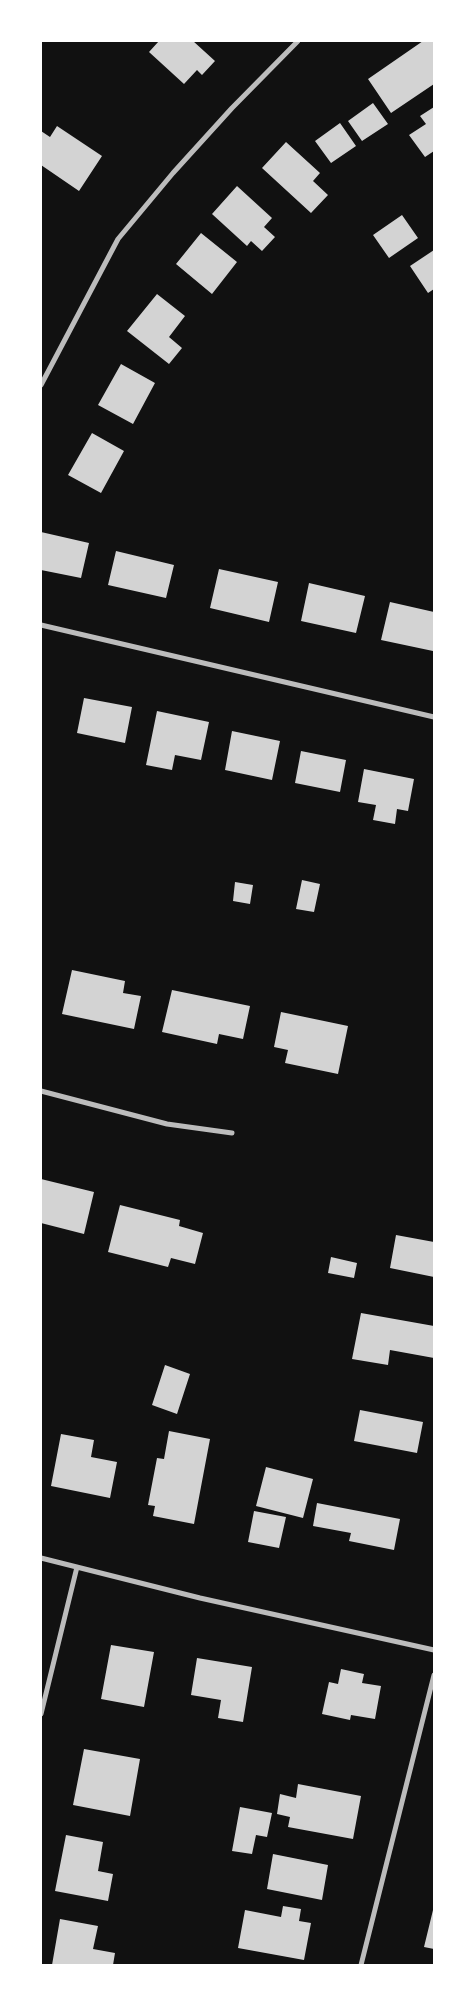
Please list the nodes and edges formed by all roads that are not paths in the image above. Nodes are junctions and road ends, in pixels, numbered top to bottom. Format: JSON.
{"nodes":[{"id":1,"x":298,"y":41,"type":"edge"},
{"id":2,"x":41,"y":385,"type":"edge"},
{"id":3,"x":41,"y":625,"type":"edge"},
{"id":4,"x":434,"y":717,"type":"edge"},
{"id":5,"x":41,"y":1091,"type":"edge"},
{"id":6,"x":232,"y":1133,"type":"dead end"},
{"id":7,"x":41,"y":1558,"type":"edge"},
{"id":8,"x":77,"y":1567,"type":"junction"},
{"id":9,"x":434,"y":1650,"type":"edge"},
{"id":10,"x":434,"y":1675,"type":"edge"},
{"id":11,"x":41,"y":1714,"type":"edge"},
{"id":12,"x":361,"y":1965,"type":"edge"}],
"edges":[{"from":1,"to":2,"type":"street"},
{"from":3,"to":4,"type":"street"},
{"from":5,"to":6,"type":"street"},
{"from":7,"to":8,"type":"street"},
{"from":8,"to":9,"type":"street"},
{"from":8,"to":11,"type":"street"},
{"from":10,"to":12,"type":"street"}]}
